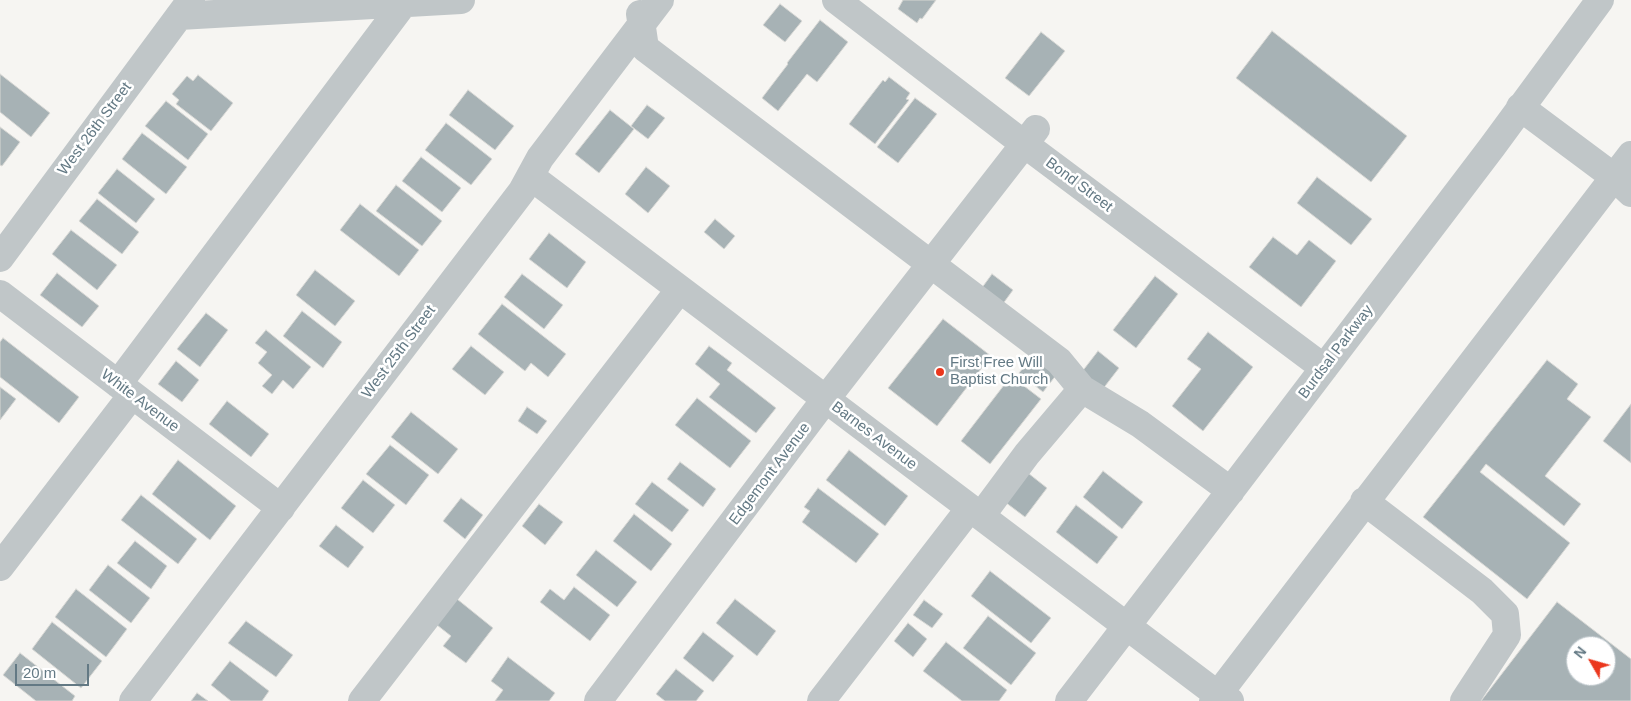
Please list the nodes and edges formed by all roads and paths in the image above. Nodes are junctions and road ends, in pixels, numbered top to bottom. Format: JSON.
{"nodes":[{"id":1,"x":461,"y":0,"type":"edge"},
{"id":2,"x":660,"y":0,"type":"edge"},
{"id":3,"x":836,"y":0,"type":"edge"},
{"id":4,"x":1600,"y":0,"type":"edge"},
{"id":5,"x":404,"y":2,"type":"edge"},
{"id":6,"x":185,"y":8,"type":"edge"},
{"id":7,"x":640,"y":12,"type":"edge"},
{"id":8,"x":1520,"y":106,"type":"junction"},
{"id":9,"x":1030,"y":137,"type":"junction"},
{"id":10,"x":1631,"y":154,"type":"edge"},
{"id":11,"x":530,"y":176,"type":"junction"},
{"id":12,"x":1622,"y":185,"type":"edge"},
{"id":13,"x":0,"y":258,"type":"edge"},
{"id":14,"x":931,"y":263,"type":"junction"},
{"id":15,"x":680,"y":289,"type":"junction"},
{"id":16,"x":0,"y":294,"type":"edge"},
{"id":17,"x":1324,"y":368,"type":"junction"},
{"id":18,"x":125,"y":389,"type":"junction"},
{"id":19,"x":1082,"y":389,"type":"junction"},
{"id":20,"x":826,"y":399,"type":"junction"},
{"id":21,"x":1231,"y":491,"type":"junction"},
{"id":22,"x":1364,"y":502,"type":"junction"},
{"id":23,"x":280,"y":508,"type":"junction"},
{"id":24,"x":976,"y":512,"type":"junction"},
{"id":25,"x":0,"y":567,"type":"edge"},
{"id":26,"x":1127,"y":626,"type":"junction"},
{"id":27,"x":1220,"y":699,"type":"edge"},
{"id":28,"x":133,"y":701,"type":"edge"},
{"id":29,"x":362,"y":701,"type":"edge"},
{"id":30,"x":598,"y":701,"type":"edge"},
{"id":31,"x":821,"y":701,"type":"edge"},
{"id":32,"x":1069,"y":701,"type":"edge"},
{"id":33,"x":1464,"y":701,"type":"edge"}],
"edges":[{"from":1,"to":5,"type":"street"},
{"from":2,"to":7,"type":"street","name":"West 25th Street"},
{"from":3,"to":9,"type":"street","name":"Bond Street"},
{"from":4,"to":8,"type":"street","name":"Burdsal Parkway"},
{"from":5,"to":6,"type":"street"},
{"from":5,"to":18,"type":"street"},
{"from":6,"to":13,"type":"street","name":"West 26th Street"},
{"from":7,"to":11,"type":"street","name":"West 25th Street"},
{"from":7,"to":14,"type":"street"},
{"from":8,"to":12,"type":"street"},
{"from":8,"to":17,"type":"street","name":"Burdsal Parkway"},
{"from":9,"to":14,"type":"street","name":"Edgemont Avenue"},
{"from":9,"to":17,"type":"street","name":"Bond Street"},
{"from":10,"to":12,"type":"street"},
{"from":11,"to":15,"type":"street","name":"Barnes Avenue"},
{"from":11,"to":23,"type":"street","name":"West 25th Street"},
{"from":12,"to":22,"type":"street"},
{"from":14,"to":19,"type":"street"},
{"from":14,"to":20,"type":"street","name":"Edgemont Avenue"},
{"from":15,"to":20,"type":"street","name":"Barnes Avenue"},
{"from":15,"to":29,"type":"street"},
{"from":16,"to":18,"type":"street","name":"White Avenue"},
{"from":17,"to":21,"type":"street","name":"Burdsal Parkway"},
{"from":18,"to":23,"type":"street","name":"White Avenue"},
{"from":18,"to":25,"type":"street"},
{"from":19,"to":21,"type":"street"},
{"from":19,"to":24,"type":"street"},
{"from":20,"to":24,"type":"street","name":"Barnes Avenue"},
{"from":20,"to":30,"type":"street","name":"Edgemont Avenue"},
{"from":21,"to":26,"type":"street","name":"Burdsal Parkway"},
{"from":22,"to":27,"type":"street"},
{"from":22,"to":33,"type":"street"},
{"from":23,"to":28,"type":"street","name":"West 25th Street"},
{"from":24,"to":26,"type":"street","name":"Barnes Avenue"},
{"from":24,"to":31,"type":"street"},
{"from":26,"to":27,"type":"street","name":"Barnes Avenue"},
{"from":26,"to":32,"type":"street","name":"Burdsal Parkway"}]}
